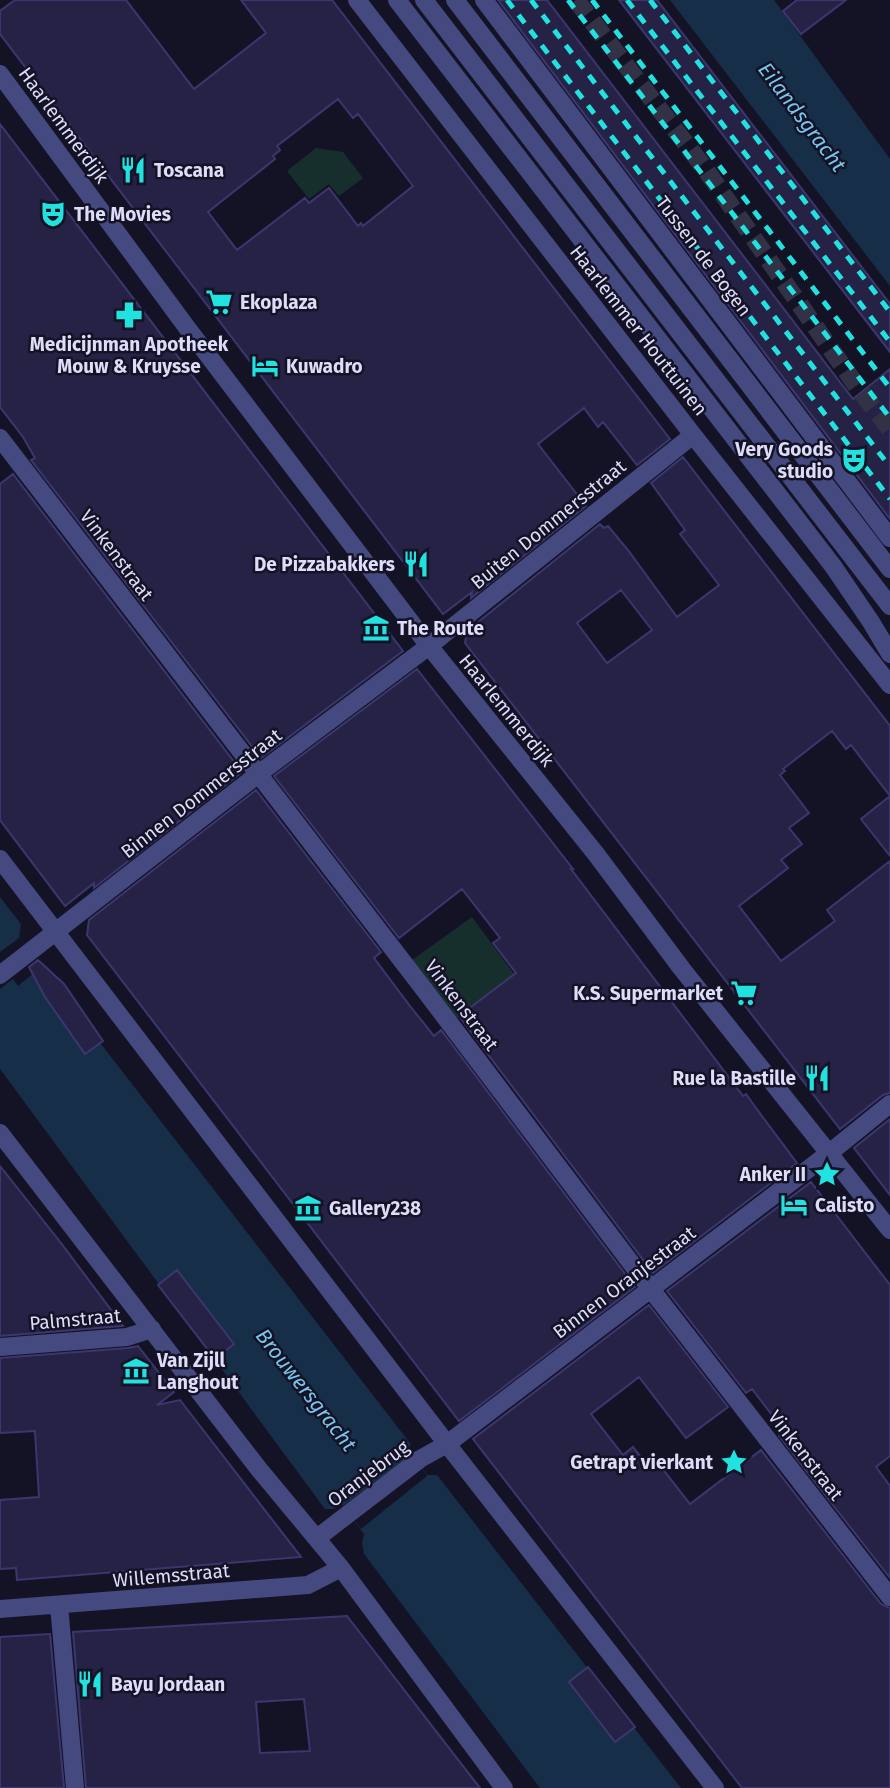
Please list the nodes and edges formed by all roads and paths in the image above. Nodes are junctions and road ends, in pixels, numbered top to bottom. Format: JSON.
{"nodes":[{"id":1,"x":357,"y":0,"type":"edge"},
{"id":2,"x":397,"y":0,"type":"edge"},
{"id":3,"x":424,"y":0,"type":"edge"},
{"id":4,"x":455,"y":0,"type":"edge"},
{"id":5,"x":484,"y":0,"type":"edge"},
{"id":6,"x":0,"y":74,"type":"edge"},
{"id":7,"x":693,"y":435,"type":"junction"},
{"id":8,"x":0,"y":438,"type":"edge"},
{"id":9,"x":890,"y":538,"type":"edge"},
{"id":10,"x":890,"y":569,"type":"edge"},
{"id":11,"x":890,"y":606,"type":"edge"},
{"id":12,"x":429,"y":646,"type":"junction"},
{"id":13,"x":890,"y":654,"type":"edge"},
{"id":14,"x":890,"y":685,"type":"edge"},
{"id":15,"x":257,"y":775,"type":"junction"},
{"id":16,"x":0,"y":859,"type":"edge"},
{"id":17,"x":56,"y":933,"type":"junction"},
{"id":18,"x":0,"y":975,"type":"edge"},
{"id":19,"x":890,"y":1104,"type":"edge"},
{"id":20,"x":0,"y":1133,"type":"edge"},
{"id":21,"x":828,"y":1154,"type":"junction"},
{"id":22,"x":890,"y":1230,"type":"edge"},
{"id":23,"x":650,"y":1288,"type":"junction"},
{"id":24,"x":152,"y":1329,"type":"junction"},
{"id":25,"x":0,"y":1347,"type":"edge"},
{"id":26,"x":447,"y":1444,"type":"junction"},
{"id":27,"x":317,"y":1538,"type":"junction"},
{"id":28,"x":341,"y":1567,"type":"junction"},
{"id":29,"x":890,"y":1597,"type":"edge"},
{"id":30,"x":59,"y":1605,"type":"junction"},
{"id":31,"x":0,"y":1609,"type":"edge"},
{"id":32,"x":75,"y":1788,"type":"edge"},
{"id":33,"x":504,"y":1788,"type":"edge"},
{"id":34,"x":715,"y":1788,"type":"edge"}],
"edges":[{"from":1,"to":7,"type":"street","name":"Haarlemmer Houttuinen"},
{"from":2,"to":13,"type":"street","name":"Haarlemmer Houttuinen"},
{"from":3,"to":11,"type":"street","name":"Haarlemmer Houttuinen"},
{"from":4,"to":10,"type":"street"},
{"from":5,"to":9,"type":"street","name":"Tussen de Bogen"},
{"from":6,"to":12,"type":"street","name":"Haarlemmerdijk"},
{"from":7,"to":12,"type":"street","name":"Buiten Dommersstraat"},
{"from":7,"to":14,"type":"street","name":"Haarlemmer Houttuinen"},
{"from":8,"to":15,"type":"street","name":"Vinkenstraat"},
{"from":12,"to":15,"type":"street","name":"Binnen Dommersstraat"},
{"from":12,"to":21,"type":"street","name":"Haarlemmerdijk"},
{"from":15,"to":17,"type":"street","name":"Binnen Dommersstraat"},
{"from":15,"to":23,"type":"street","name":"Vinkenstraat"},
{"from":16,"to":17,"type":"street"},
{"from":17,"to":18,"type":"street","name":"Binnen Dommersstraat"},
{"from":17,"to":26,"type":"street"},
{"from":19,"to":21,"type":"street","name":"Binnen Oranjestraat"},
{"from":20,"to":24,"type":"street"},
{"from":21,"to":22,"type":"street","name":"Haarlemmerdijk"},
{"from":21,"to":23,"type":"street","name":"Binnen Oranjestraat"},
{"from":23,"to":26,"type":"street","name":"Binnen Oranjestraat"},
{"from":23,"to":29,"type":"street","name":"Vinkenstraat"},
{"from":24,"to":25,"type":"street","name":"Palmstraat"},
{"from":24,"to":27,"type":"street"},
{"from":26,"to":27,"type":"street","name":"Oranjebrug"},
{"from":26,"to":34,"type":"street"},
{"from":27,"to":28,"type":"street"},
{"from":28,"to":30,"type":"street","name":"Willemsstraat"},
{"from":28,"to":33,"type":"street"},
{"from":30,"to":31,"type":"street","name":"Willemsstraat"},
{"from":30,"to":32,"type":"street"}]}
